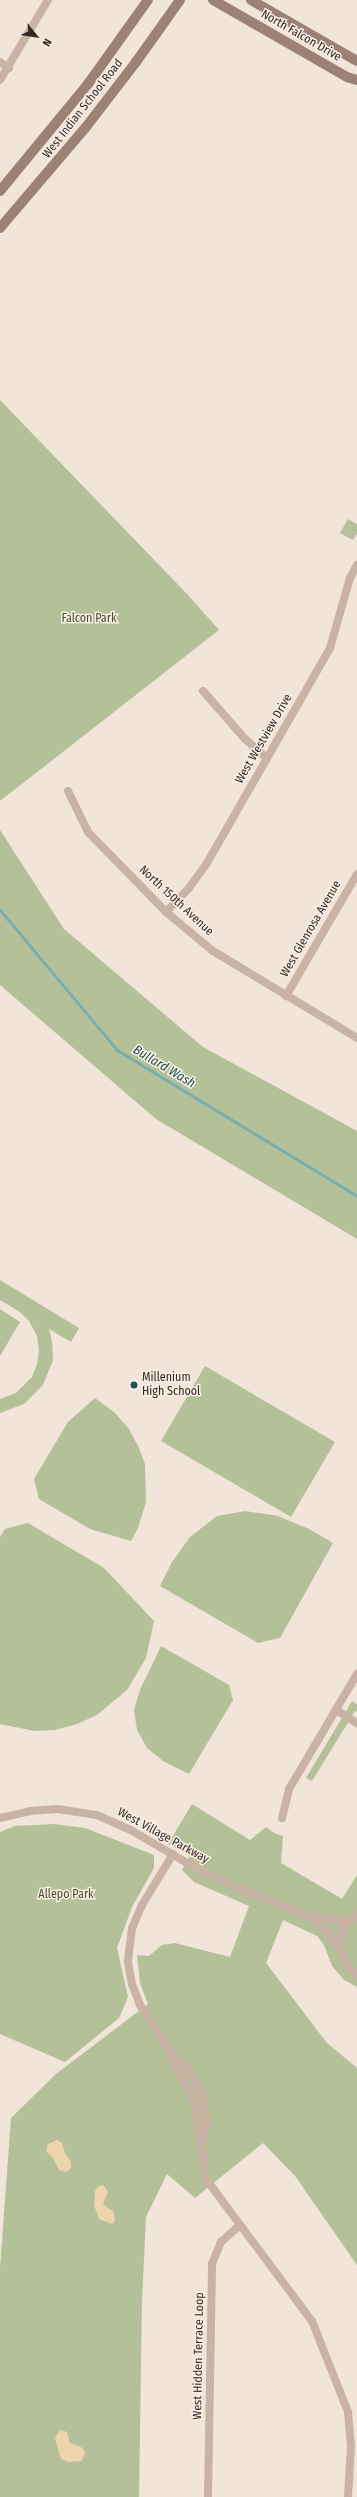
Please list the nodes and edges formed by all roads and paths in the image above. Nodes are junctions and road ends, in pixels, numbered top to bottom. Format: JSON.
{"nodes":[{"id":1,"x":48,"y":0,"type":"edge"},
{"id":2,"x":148,"y":0,"type":"edge"},
{"id":3,"x":180,"y":0,"type":"edge"},
{"id":4,"x":214,"y":0,"type":"edge"},
{"id":5,"x":250,"y":0,"type":"edge"},
{"id":6,"x":357,"y":61,"type":"edge"},
{"id":7,"x":0,"y":62,"type":"edge"},
{"id":8,"x":9,"y":68,"type":"junction"},
{"id":9,"x":0,"y":80,"type":"edge"},
{"id":10,"x":357,"y":80,"type":"edge"},
{"id":11,"x":0,"y":190,"type":"edge"},
{"id":12,"x":0,"y":228,"type":"edge"},
{"id":13,"x":357,"y":565,"type":"edge"},
{"id":14,"x":203,"y":691,"type":"dead end"},
{"id":15,"x":267,"y":758,"type":"junction"},
{"id":16,"x":68,"y":791,"type":"dead end"},
{"id":17,"x":357,"y":874,"type":"edge"},
{"id":18,"x":166,"y":912,"type":"junction"},
{"id":19,"x":286,"y":996,"type":"junction"},
{"id":20,"x":357,"y":1038,"type":"edge"},
{"id":21,"x":357,"y":1674,"type":"edge"},
{"id":22,"x":336,"y":1710,"type":"junction"},
{"id":23,"x":357,"y":1723,"type":"edge"},
{"id":24,"x":0,"y":1818,"type":"edge"},
{"id":25,"x":282,"y":1818,"type":"dead end"},
{"id":26,"x":173,"y":1854,"type":"junction"},
{"id":27,"x":357,"y":1914,"type":"edge"},
{"id":28,"x":308,"y":1916,"type":"junction"},
{"id":29,"x":349,"y":1921,"type":"junction"},
{"id":30,"x":339,"y":1946,"type":"junction"},
{"id":31,"x":357,"y":1974,"type":"edge"},
{"id":32,"x":171,"y":2053,"type":"junction"},
{"id":33,"x":195,"y":2080,"type":"junction"},
{"id":34,"x":186,"y":2085,"type":"junction"},
{"id":35,"x":201,"y":2146,"type":"junction"},
{"id":36,"x":240,"y":2225,"type":"junction"},
{"id":37,"x":208,"y":2497,"type":"edge"},
{"id":38,"x":348,"y":2497,"type":"edge"}],
"edges":[{"from":1,"to":8,"type":"street"},
{"from":2,"to":11,"type":"main road","name":"West Indian School Road"},
{"from":3,"to":12,"type":"main road","name":"West Indian School Road"},
{"from":4,"to":10,"type":"main road","name":"North Falcon Drive"},
{"from":5,"to":6,"type":"main road","name":"North Falcon Drive"},
{"from":7,"to":8,"type":"street"},
{"from":8,"to":9,"type":"street"},
{"from":13,"to":15,"type":"street","name":"West Westview Drive"},
{"from":14,"to":15,"type":"street"},
{"from":15,"to":18,"type":"street","name":"West Westview Drive"},
{"from":16,"to":18,"type":"street","name":"North 150th Avenue"},
{"from":17,"to":19,"type":"street","name":"West Glenrosa Avenue"},
{"from":18,"to":19,"type":"street","name":"North 150th Avenue"},
{"from":19,"to":20,"type":"street","name":"North 150th Avenue"},
{"from":21,"to":22,"type":"street"},
{"from":22,"to":23,"type":"street"},
{"from":22,"to":25,"type":"street"},
{"from":24,"to":26,"type":"street","name":"West Village Parkway"},
{"from":26,"to":28,"type":"street","name":"West Village Parkway"},
{"from":26,"to":32,"type":"street"},
{"from":27,"to":29,"type":"street"},
{"from":28,"to":29,"type":"street","name":"West Village Parkway"},
{"from":28,"to":30,"type":"street","name":"West Village Parkway"},
{"from":29,"to":30,"type":"street"},
{"from":30,"to":31,"type":"street","name":"West Village Parkway"},
{"from":32,"to":33,"type":"street"},
{"from":32,"to":34,"type":"street"},
{"from":33,"to":34,"type":"street"},
{"from":33,"to":35,"type":"street"},
{"from":34,"to":35,"type":"street"},
{"from":35,"to":36,"type":"street"},
{"from":36,"to":37,"type":"street","name":"West Hidden Terrace Loop"},
{"from":36,"to":38,"type":"street"}]}
